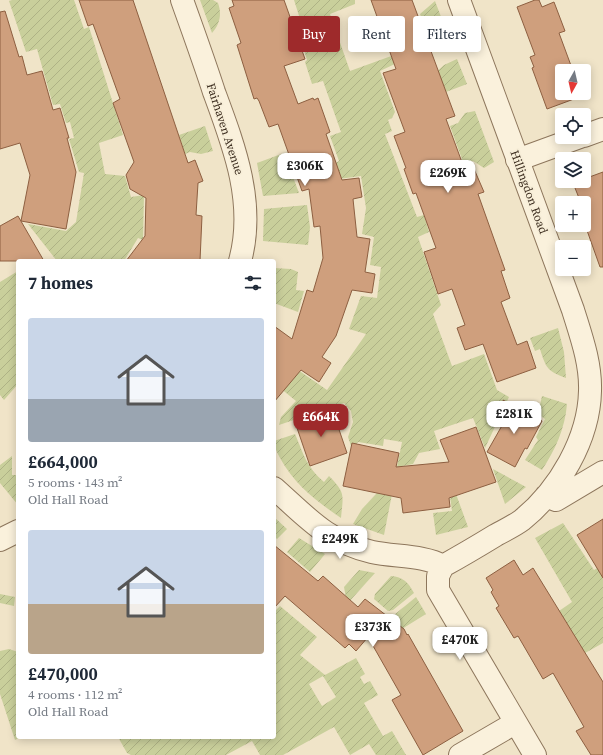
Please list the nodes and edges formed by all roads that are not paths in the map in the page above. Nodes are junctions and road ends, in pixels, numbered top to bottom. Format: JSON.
{"nodes":[{"id":1,"x":182,"y":0,"type":"edge"},
{"id":2,"x":459,"y":0,"type":"edge"},
{"id":3,"x":603,"y":129,"type":"edge"},
{"id":4,"x":591,"y":133,"type":"edge"},
{"id":5,"x":561,"y":144,"type":"edge"},
{"id":6,"x":517,"y":160,"type":"junction"},
{"id":7,"x":241,"y":259,"type":"edge"},
{"id":8,"x":595,"y":415,"type":"edge"},
{"id":9,"x":603,"y":472,"type":"edge"},
{"id":10,"x":276,"y":490,"type":"edge"},
{"id":11,"x":546,"y":496,"type":"junction"},
{"id":12,"x":16,"y":531,"type":"edge"},
{"id":13,"x":0,"y":540,"type":"edge"},
{"id":14,"x":443,"y":566,"type":"junction"},
{"id":15,"x":515,"y":723,"type":"junction"},
{"id":16,"x":460,"y":755,"type":"edge"},
{"id":17,"x":535,"y":755,"type":"edge"}],
"edges":[{"from":1,"to":7,"type":"street","name":"Fairhaven Avenue"},
{"from":2,"to":6,"type":"street","name":"Hillingdon Road"},
{"from":3,"to":4,"type":"street"},
{"from":5,"to":6,"type":"street"},
{"from":6,"to":8,"type":"street","name":"Hillingdon Road"},
{"from":8,"to":11,"type":"street","name":"Hillingdon Road"},
{"from":9,"to":11,"type":"street"},
{"from":10,"to":14,"type":"street"},
{"from":11,"to":14,"type":"street","name":"Hillingdon Road"},
{"from":12,"to":13,"type":"street"},
{"from":14,"to":15,"type":"street"},
{"from":15,"to":16,"type":"street"},
{"from":15,"to":17,"type":"street"}]}
